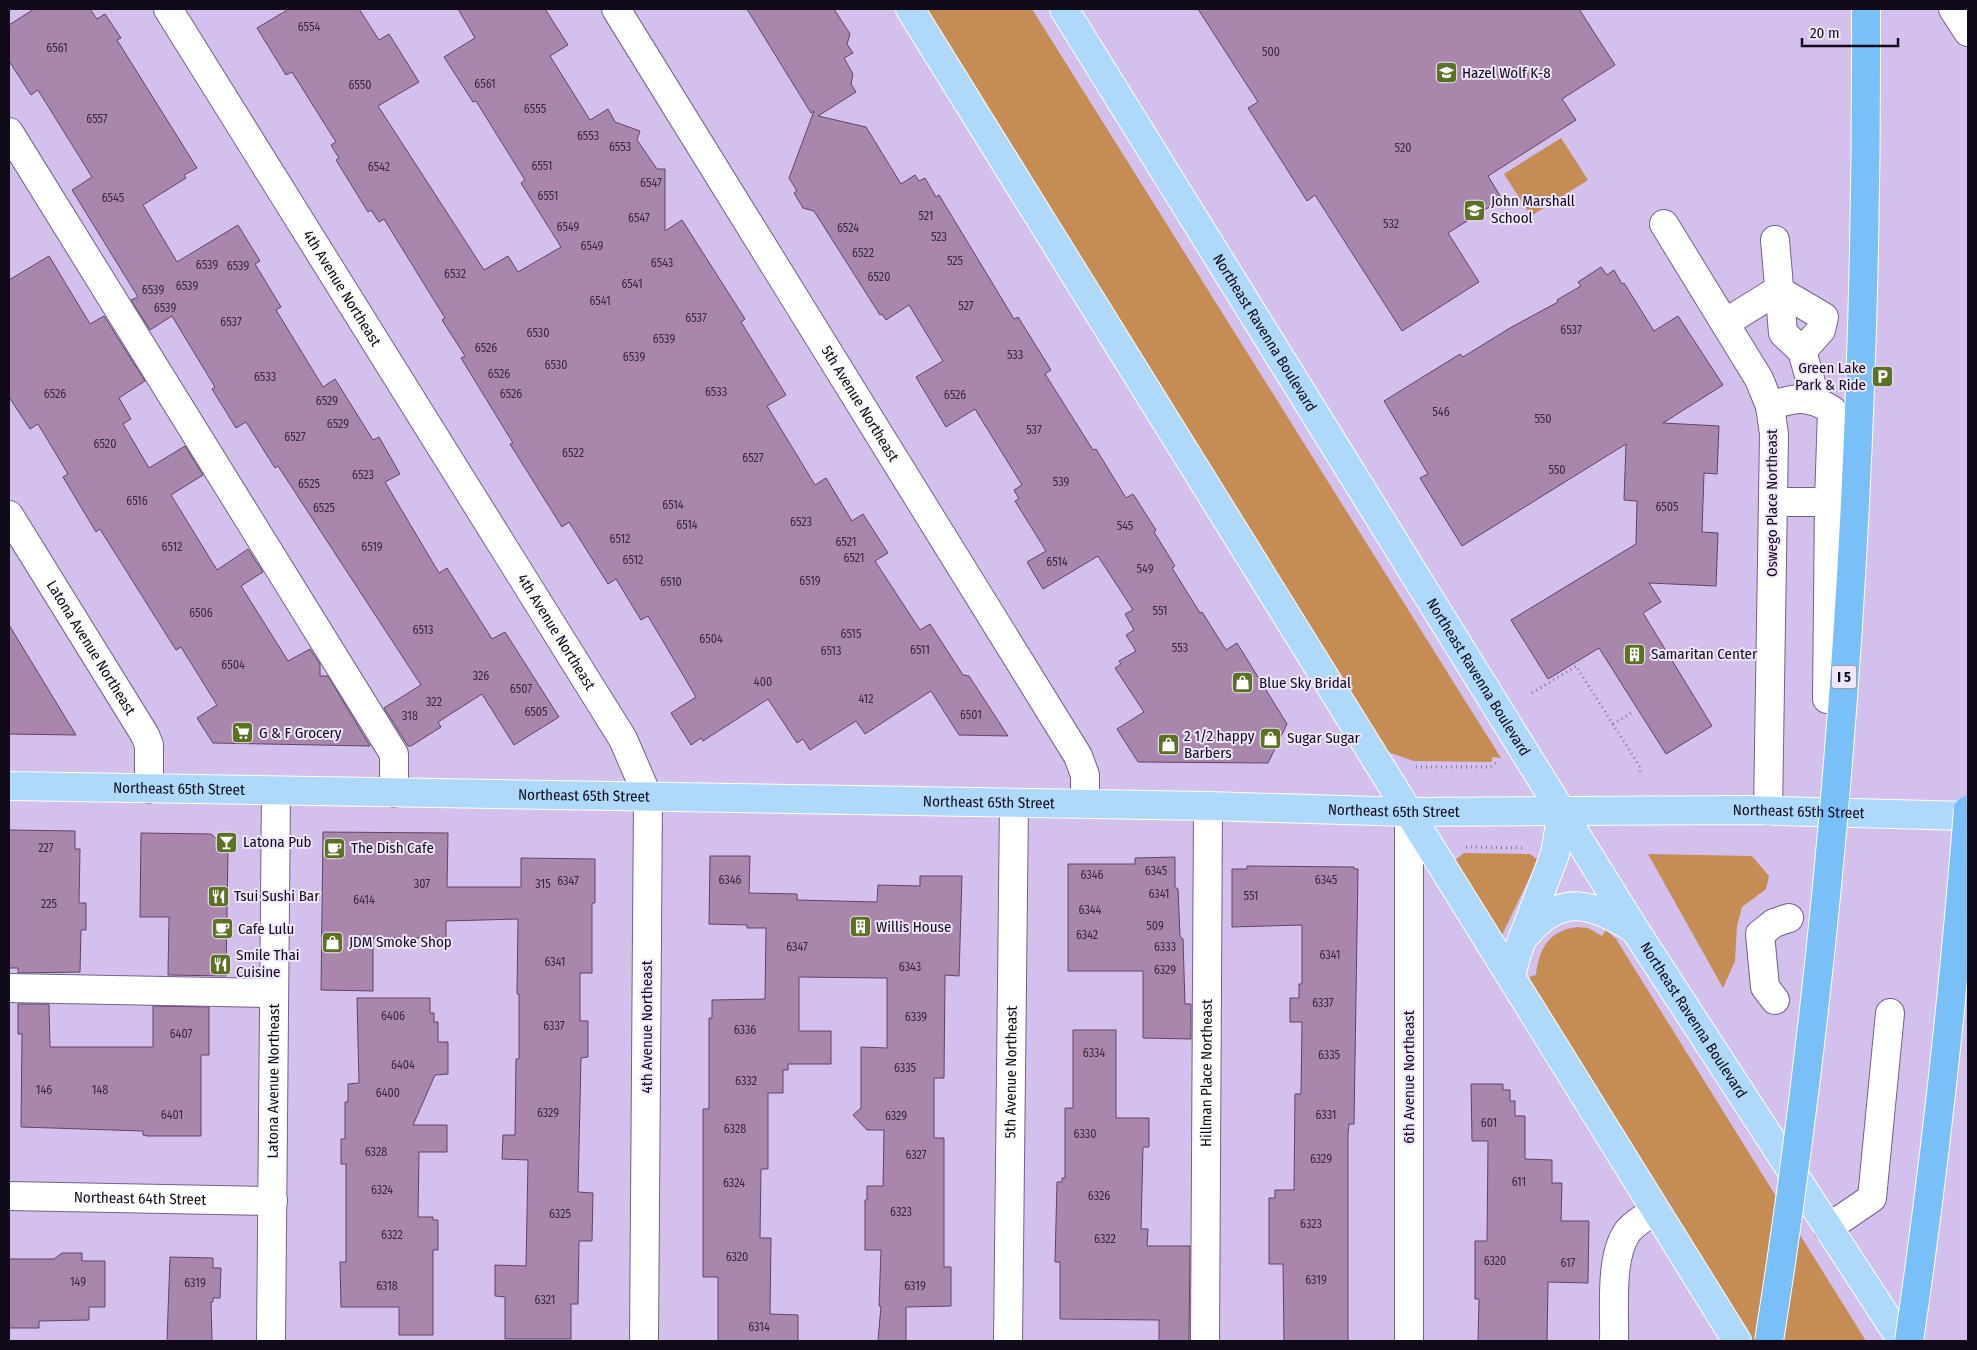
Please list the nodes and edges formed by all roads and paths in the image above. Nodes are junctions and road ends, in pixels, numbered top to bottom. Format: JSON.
{"nodes":[{"id":1,"x":168,"y":9,"type":"edge"},
{"id":2,"x":616,"y":9,"type":"edge"},
{"id":3,"x":910,"y":9,"type":"edge"},
{"id":4,"x":1064,"y":9,"type":"edge"},
{"id":5,"x":1866,"y":9,"type":"edge"},
{"id":6,"x":1953,"y":9,"type":"edge"},
{"id":7,"x":1968,"y":32,"type":"edge"},
{"id":8,"x":9,"y":132,"type":"edge"},
{"id":9,"x":1664,"y":224,"type":"dead end"},
{"id":10,"x":1775,"y":240,"type":"dead end"},
{"id":11,"x":1778,"y":290,"type":"junction"},
{"id":12,"x":1725,"y":322,"type":"junction"},
{"id":13,"x":1802,"y":351,"type":"junction"},
{"id":14,"x":1824,"y":405,"type":"junction"},
{"id":15,"x":1770,"y":406,"type":"junction"},
{"id":16,"x":1773,"y":502,"type":"junction"},
{"id":17,"x":1828,"y":502,"type":"junction"},
{"id":18,"x":9,"y":516,"type":"edge"},
{"id":19,"x":1532,"y":693,"type":"dead end"},
{"id":20,"x":1827,"y":698,"type":"dead end"},
{"id":21,"x":1631,"y":713,"type":"dead end"},
{"id":22,"x":1613,"y":724,"type":"junction"},
{"id":23,"x":1502,"y":762,"type":"dead end"},
{"id":24,"x":1409,"y":766,"type":"dead end"},
{"id":25,"x":1640,"y":772,"type":"dead end"},
{"id":26,"x":9,"y":786,"type":"edge"},
{"id":27,"x":149,"y":789,"type":"junction"},
{"id":28,"x":276,"y":791,"type":"junction"},
{"id":29,"x":394,"y":793,"type":"junction"},
{"id":30,"x":648,"y":797,"type":"junction"},
{"id":31,"x":1014,"y":803,"type":"junction"},
{"id":32,"x":1085,"y":804,"type":"junction"},
{"id":33,"x":1208,"y":806,"type":"junction"},
{"id":34,"x":1968,"y":810,"type":"edge"},
{"id":35,"x":1768,"y":811,"type":"junction"},
{"id":36,"x":1409,"y":812,"type":"junction"},
{"id":37,"x":1562,"y":812,"type":"junction"},
{"id":38,"x":1968,"y":816,"type":"edge"},
{"id":39,"x":1460,"y":847,"type":"dead end"},
{"id":40,"x":1530,"y":848,"type":"dead end"},
{"id":41,"x":1789,"y":918,"type":"dead end"},
{"id":42,"x":1635,"y":930,"type":"junction"},
{"id":43,"x":1524,"y":936,"type":"junction"},
{"id":44,"x":1511,"y":976,"type":"junction"},
{"id":45,"x":9,"y":988,"type":"edge"},
{"id":46,"x":274,"y":993,"type":"junction"},
{"id":47,"x":1775,"y":1000,"type":"dead end"},
{"id":48,"x":1890,"y":1013,"type":"dead end"},
{"id":49,"x":9,"y":1196,"type":"edge"},
{"id":50,"x":273,"y":1201,"type":"junction"},
{"id":51,"x":1656,"y":1210,"type":"junction"},
{"id":52,"x":1828,"y":1228,"type":"junction"},
{"id":53,"x":271,"y":1341,"type":"edge"},
{"id":54,"x":644,"y":1341,"type":"edge"},
{"id":55,"x":1008,"y":1341,"type":"edge"},
{"id":56,"x":1205,"y":1341,"type":"edge"},
{"id":57,"x":1410,"y":1341,"type":"edge"},
{"id":58,"x":1614,"y":1341,"type":"edge"},
{"id":59,"x":1737,"y":1341,"type":"edge"},
{"id":60,"x":1770,"y":1341,"type":"edge"},
{"id":61,"x":1902,"y":1341,"type":"edge"},
{"id":62,"x":1910,"y":1341,"type":"edge"}],
"edges":[{"from":1,"to":30,"type":"street","name":"4th Avenue Northeast"},
{"from":2,"to":32,"type":"street","name":"5th Avenue Northeast"},
{"from":3,"to":36,"type":"main road"},
{"from":4,"to":37,"type":"main road","name":"Northeast Ravenna Boulevard"},
{"from":5,"to":60,"type":"highway","number":"I 5","bridge":true},
{"from":6,"to":7,"type":"street"},
{"from":8,"to":29,"type":"street"},
{"from":9,"to":12,"type":"street","name":"Oswego Place Northeast"},
{"from":10,"to":11,"type":"street"},
{"from":11,"to":12,"type":"street"},
{"from":11,"to":13,"type":"street"},
{"from":11,"to":13,"type":"street"},
{"from":12,"to":15,"type":"street","name":"Oswego Place Northeast"},
{"from":13,"to":14,"type":"street"},
{"from":14,"to":15,"type":"street"},
{"from":14,"to":17,"type":"street"},
{"from":15,"to":16,"type":"street","name":"Oswego Place Northeast"},
{"from":16,"to":17,"type":"street"},
{"from":16,"to":35,"type":"street","name":"Oswego Place Northeast"},
{"from":17,"to":20,"type":"street"},
{"from":18,"to":27,"type":"street","name":"Latona Avenue Northeast"},
{"from":19,"to":22,"type":"path"},
{"from":21,"to":22,"type":"path"},
{"from":22,"to":25,"type":"path"},
{"from":23,"to":24,"type":"path"},
{"from":26,"to":27,"type":"main road","name":"Northeast 65th Street"},
{"from":27,"to":28,"type":"main road","name":"Northeast 65th Street"},
{"from":28,"to":29,"type":"main road","name":"Northeast 65th Street"},
{"from":28,"to":46,"type":"street","name":"Latona Avenue Northeast"},
{"from":29,"to":30,"type":"main road","name":"Northeast 65th Street"},
{"from":30,"to":31,"type":"main road","name":"Northeast 65th Street"},
{"from":30,"to":54,"type":"street","name":"4th Avenue Northeast"},
{"from":31,"to":32,"type":"main road","name":"Northeast 65th Street"},
{"from":31,"to":55,"type":"street","name":"5th Avenue Northeast"},
{"from":32,"to":33,"type":"main road","name":"Northeast 65th Street"},
{"from":33,"to":36,"type":"main road","name":"Northeast 65th Street"},
{"from":33,"to":56,"type":"street","name":"Hillman Place Northeast"},
{"from":34,"to":62,"type":"highway","bridge":true},
{"from":35,"to":37,"type":"main road","name":"Northeast 65th Street"},
{"from":35,"to":38,"type":"main road","name":"Northeast 65th Street"},
{"from":36,"to":37,"type":"main road","name":"Northeast 65th Street"},
{"from":36,"to":44,"type":"main road"},
{"from":36,"to":57,"type":"street","name":"6th Avenue Northeast"},
{"from":37,"to":42,"type":"main road","name":"Northeast Ravenna Boulevard"},
{"from":37,"to":43,"type":"main road"},
{"from":39,"to":40,"type":"path"},
{"from":41,"to":47,"type":"street"},
{"from":42,"to":43,"type":"main road"},
{"from":42,"to":52,"type":"main road","name":"Northeast Ravenna Boulevard"},
{"from":43,"to":44,"type":"main road"},
{"from":44,"to":51,"type":"main road"},
{"from":45,"to":46,"type":"street"},
{"from":46,"to":50,"type":"street","name":"Latona Avenue Northeast"},
{"from":48,"to":52,"type":"street"},
{"from":49,"to":50,"type":"street","name":"Northeast 64th Street"},
{"from":50,"to":53,"type":"street","name":"Latona Avenue Northeast"},
{"from":51,"to":58,"type":"street"},
{"from":51,"to":59,"type":"main road"},
{"from":52,"to":61,"type":"main road","name":"Northeast Ravenna Boulevard"}]}
